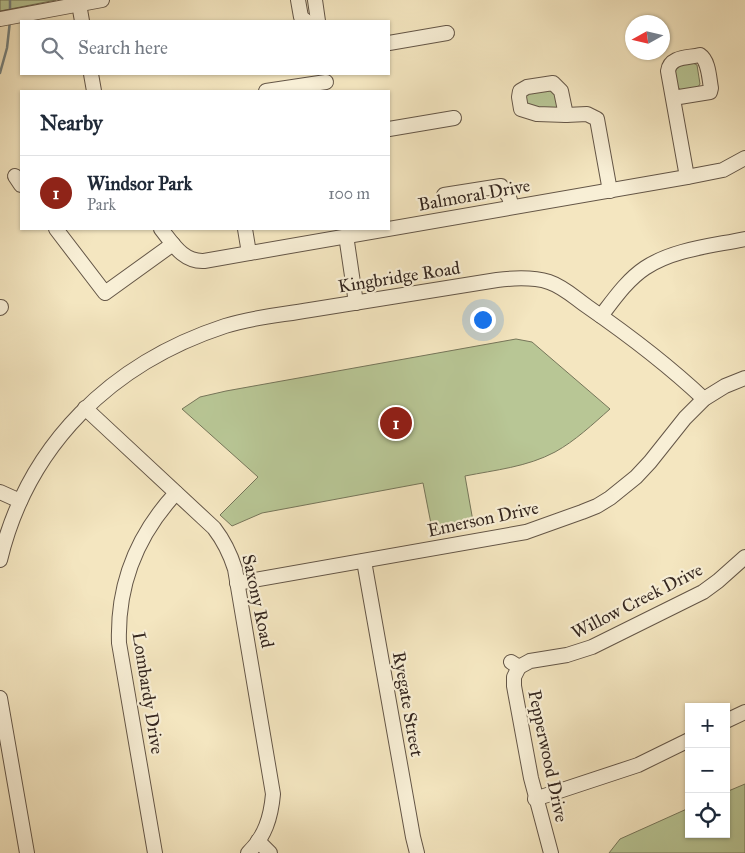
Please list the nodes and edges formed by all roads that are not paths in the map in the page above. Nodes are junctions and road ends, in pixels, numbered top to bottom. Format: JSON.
{"nodes":[{"id":1,"x":102,"y":0,"type":"edge"},
{"id":2,"x":298,"y":0,"type":"edge"},
{"id":3,"x":315,"y":0,"type":"edge"},
{"id":4,"x":79,"y":4,"type":"junction"},
{"id":5,"x":1,"y":19,"type":"edge"},
{"id":6,"x":82,"y":20,"type":"edge"},
{"id":7,"x":304,"y":20,"type":"edge"},
{"id":8,"x":318,"y":20,"type":"edge"},
{"id":9,"x":447,"y":33,"type":"dead end"},
{"id":10,"x":390,"y":43,"type":"edge"},
{"id":11,"x":91,"y":75,"type":"edge"},
{"id":12,"x":326,"y":82,"type":"edge"},
{"id":13,"x":94,"y":90,"type":"edge"},
{"id":14,"x":273,"y":90,"type":"edge"},
{"id":15,"x":673,"y":98,"type":"dead end"},
{"id":16,"x":566,"y":115,"type":"dead end"},
{"id":17,"x":454,"y":118,"type":"dead end"},
{"id":18,"x":390,"y":129,"type":"edge"},
{"id":19,"x":745,"y":158,"type":"edge"},
{"id":20,"x":687,"y":177,"type":"junction"},
{"id":21,"x":610,"y":191,"type":"junction"},
{"id":22,"x":444,"y":195,"type":"dead end"},
{"id":23,"x":512,"y":207,"type":"junction"},
{"id":24,"x":390,"y":228,"type":"edge"},
{"id":25,"x":57,"y":230,"type":"edge"},
{"id":26,"x":162,"y":230,"type":"edge"},
{"id":27,"x":245,"y":230,"type":"edge"},
{"id":28,"x":380,"y":230,"type":"edge"},
{"id":29,"x":346,"y":236,"type":"edge"},
{"id":30,"x":745,"y":239,"type":"edge"},
{"id":31,"x":173,"y":244,"type":"junction"},
{"id":32,"x":250,"y":253,"type":"junction"},
{"id":33,"x":356,"y":303,"type":"junction"},
{"id":34,"x":602,"y":316,"type":"junction"},
{"id":35,"x":745,"y":378,"type":"edge"},
{"id":36,"x":704,"y":399,"type":"junction"},
{"id":37,"x":85,"y":408,"type":"junction"},
{"id":38,"x":0,"y":492,"type":"edge"},
{"id":39,"x":176,"y":493,"type":"junction"},
{"id":40,"x":20,"y":501,"type":"junction"},
{"id":41,"x":745,"y":557,"type":"edge"},
{"id":42,"x":0,"y":560,"type":"edge"},
{"id":43,"x":364,"y":560,"type":"junction"},
{"id":44,"x":238,"y":582,"type":"junction"},
{"id":45,"x":515,"y":665,"type":"joint"},
{"id":46,"x":0,"y":698,"type":"edge"},
{"id":47,"x":745,"y":712,"type":"edge"},
{"id":48,"x":730,"y":719,"type":"edge"},
{"id":49,"x":685,"y":742,"type":"edge"},
{"id":50,"x":535,"y":799,"type":"junction"},
{"id":51,"x":258,"y":842,"type":"junction"},
{"id":52,"x":27,"y":853,"type":"edge"},
{"id":53,"x":155,"y":853,"type":"edge"},
{"id":54,"x":248,"y":853,"type":"edge"},
{"id":55,"x":270,"y":853,"type":"edge"},
{"id":56,"x":417,"y":853,"type":"edge"},
{"id":57,"x":551,"y":853,"type":"edge"}],
"edges":[{"from":1,"to":4,"type":"street"},
{"from":2,"to":7,"type":"street"},
{"from":3,"to":8,"type":"street"},
{"from":4,"to":5,"type":"street"},
{"from":4,"to":6,"type":"street"},
{"from":9,"to":10,"type":"street"},
{"from":11,"to":13,"type":"street"},
{"from":12,"to":14,"type":"street"},
{"from":15,"to":20,"type":"street"},
{"from":16,"to":21,"type":"street"},
{"from":17,"to":18,"type":"street"},
{"from":19,"to":20,"type":"street","name":"Balmoral Drive"},
{"from":20,"to":21,"type":"street","name":"Balmoral Drive"},
{"from":21,"to":23,"type":"street","name":"Balmoral Drive"},
{"from":22,"to":23,"type":"street"},
{"from":23,"to":24,"type":"street","name":"Balmoral Drive"},
{"from":25,"to":31,"type":"street"},
{"from":26,"to":31,"type":"street","name":"Balmoral Drive"},
{"from":27,"to":32,"type":"street"},
{"from":28,"to":29,"type":"street","name":"Balmoral Drive"},
{"from":29,"to":32,"type":"street","name":"Balmoral Drive"},
{"from":29,"to":33,"type":"street"},
{"from":30,"to":34,"type":"street"},
{"from":31,"to":32,"type":"street","name":"Balmoral Drive"},
{"from":33,"to":34,"type":"street","name":"Kingbridge Road"},
{"from":33,"to":37,"type":"street","name":"Kingbridge Road"},
{"from":34,"to":36,"type":"street","name":"Kingbridge Road"},
{"from":35,"to":36,"type":"street","name":"Emerson Drive"},
{"from":36,"to":43,"type":"street","name":"Emerson Drive"},
{"from":37,"to":39,"type":"street","name":"Saxony Road"},
{"from":37,"to":40,"type":"street","name":"Kingbridge Road"},
{"from":38,"to":40,"type":"street"},
{"from":39,"to":44,"type":"street","name":"Saxony Road"},
{"from":39,"to":53,"type":"street","name":"Lombardy Drive"},
{"from":40,"to":42,"type":"street","name":"Kingbridge Road"},
{"from":41,"to":45,"type":"street","name":"Willow Creek Drive"},
{"from":43,"to":44,"type":"street","name":"Emerson Drive"},
{"from":43,"to":56,"type":"street","name":"Ryegate Street"},
{"from":44,"to":51,"type":"street","name":"Saxony Road"},
{"from":45,"to":50,"type":"street","name":"Pepperwood Drive"},
{"from":46,"to":52,"type":"street"},
{"from":47,"to":48,"type":"street"},
{"from":49,"to":50,"type":"street"},
{"from":50,"to":57,"type":"street","name":"Pepperwood Drive"},
{"from":51,"to":54,"type":"street","name":"Saxony Road"},
{"from":51,"to":55,"type":"street"}]}
